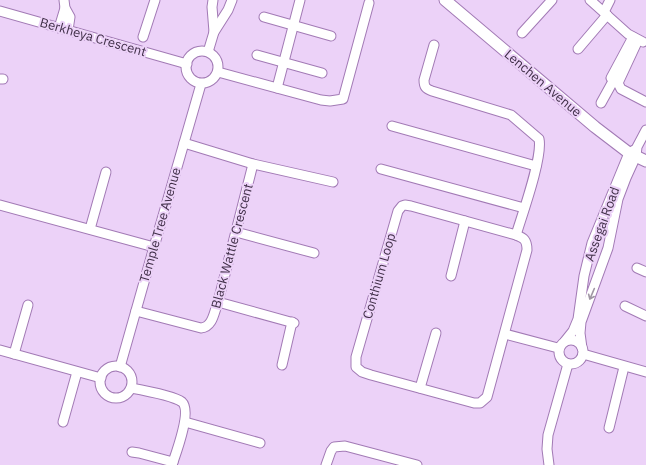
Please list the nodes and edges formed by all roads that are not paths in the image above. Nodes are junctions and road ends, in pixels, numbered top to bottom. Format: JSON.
{"nodes":[{"id":1,"x":155,"y":0,"type":"edge"},
{"id":2,"x":213,"y":0,"type":"edge"},
{"id":3,"x":232,"y":0,"type":"edge"},
{"id":4,"x":300,"y":0,"type":"edge"},
{"id":5,"x":445,"y":0,"type":"edge"},
{"id":6,"x":552,"y":0,"type":"edge"},
{"id":7,"x":590,"y":0,"type":"edge"},
{"id":8,"x":610,"y":0,"type":"edge"},
{"id":9,"x":64,"y":4,"type":"edge"},
{"id":10,"x":369,"y":4,"type":"dead end"},
{"id":11,"x":0,"y":11,"type":"edge"},
{"id":12,"x":605,"y":13,"type":"junction"},
{"id":13,"x":264,"y":17,"type":"dead end"},
{"id":14,"x":293,"y":25,"type":"junction"},
{"id":15,"x":63,"y":29,"type":"junction"},
{"id":16,"x":214,"y":32,"type":"junction"},
{"id":17,"x":522,"y":34,"type":"dead end"},
{"id":18,"x":331,"y":36,"type":"dead end"},
{"id":19,"x":143,"y":37,"type":"dead end"},
{"id":20,"x":638,"y":40,"type":"junction"},
{"id":21,"x":434,"y":45,"type":"dead end"},
{"id":22,"x":578,"y":49,"type":"dead end"},
{"id":23,"x":208,"y":52,"type":"junction"},
{"id":24,"x":257,"y":55,"type":"dead end"},
{"id":25,"x":283,"y":62,"type":"junction"},
{"id":26,"x":187,"y":64,"type":"junction"},
{"id":27,"x":218,"y":72,"type":"junction"},
{"id":28,"x":322,"y":73,"type":"dead end"},
{"id":29,"x":201,"y":84,"type":"junction"},
{"id":30,"x":606,"y":86,"type":"dead end"},
{"id":31,"x":277,"y":88,"type":"junction"},
{"id":32,"x":646,"y":102,"type":"edge"},
{"id":33,"x":601,"y":103,"type":"dead end"},
{"id":34,"x":392,"y":126,"type":"dead end"},
{"id":35,"x":646,"y":130,"type":"edge"},
{"id":36,"x":184,"y":142,"type":"junction"},
{"id":37,"x":634,"y":152,"type":"junction"},
{"id":38,"x":646,"y":161,"type":"edge"},
{"id":39,"x":253,"y":164,"type":"junction"},
{"id":40,"x":536,"y":166,"type":"junction"},
{"id":41,"x":381,"y":168,"type":"dead end"},
{"id":42,"x":106,"y":172,"type":"dead end"},
{"id":43,"x":333,"y":182,"type":"dead end"},
{"id":44,"x":0,"y":205,"type":"edge"},
{"id":45,"x":524,"y":208,"type":"junction"},
{"id":46,"x":465,"y":221,"type":"junction"},
{"id":47,"x":90,"y":229,"type":"junction"},
{"id":48,"x":236,"y":232,"type":"junction"},
{"id":49,"x":516,"y":235,"type":"junction"},
{"id":50,"x":592,"y":243,"type":"junction"},
{"id":51,"x":154,"y":247,"type":"junction"},
{"id":52,"x":608,"y":248,"type":"junction"},
{"id":53,"x":314,"y":253,"type":"dead end"},
{"id":54,"x":637,"y":268,"type":"dead end"},
{"id":55,"x":646,"y":272,"type":"edge"},
{"id":56,"x":451,"y":276,"type":"dead end"},
{"id":57,"x":218,"y":302,"type":"junction"},
{"id":58,"x":28,"y":305,"type":"dead end"},
{"id":59,"x":625,"y":306,"type":"dead end"},
{"id":60,"x":136,"y":311,"type":"junction"},
{"id":61,"x":646,"y":316,"type":"edge"},
{"id":62,"x":436,"y":333,"type":"dead end"},
{"id":63,"x":505,"y":334,"type":"junction"},
{"id":64,"x":561,"y":345,"type":"junction"},
{"id":65,"x":0,"y":350,"type":"edge"},
{"id":66,"x":583,"y":351,"type":"junction"},
{"id":67,"x":14,"y":354,"type":"junction"},
{"id":68,"x":568,"y":364,"type":"junction"},
{"id":69,"x":282,"y":365,"type":"dead end"},
{"id":70,"x":120,"y":367,"type":"junction"},
{"id":71,"x":624,"y":367,"type":"junction"},
{"id":72,"x":77,"y":372,"type":"junction"},
{"id":73,"x":646,"y":372,"type":"edge"},
{"id":74,"x":101,"y":378,"type":"junction"},
{"id":75,"x":131,"y":388,"type":"junction"},
{"id":76,"x":420,"y":388,"type":"junction"},
{"id":77,"x":63,"y":422,"type":"dead end"},
{"id":78,"x":184,"y":422,"type":"junction"},
{"id":79,"x":609,"y":428,"type":"dead end"},
{"id":80,"x":260,"y":443,"type":"dead end"},
{"id":81,"x":132,"y":452,"type":"dead end"},
{"id":82,"x":395,"y":462,"type":"edge"},
{"id":83,"x":173,"y":464,"type":"edge"},
{"id":84,"x":326,"y":465,"type":"edge"},
{"id":85,"x":417,"y":465,"type":"edge"},
{"id":86,"x":550,"y":465,"type":"edge"}],
"edges":[{"from":1,"to":19,"type":"street"},
{"from":2,"to":16,"type":"street"},
{"from":3,"to":16,"type":"street"},
{"from":4,"to":14,"type":"street"},
{"from":5,"to":37,"type":"main road","name":"Lenchen Avenue"},
{"from":6,"to":17,"type":"street"},
{"from":7,"to":12,"type":"street"},
{"from":8,"to":12,"type":"street"},
{"from":9,"to":15,"type":"street"},
{"from":10,"to":31,"type":"street"},
{"from":11,"to":15,"type":"street","name":"Berkheya Crescent"},
{"from":12,"to":20,"type":"street"},
{"from":12,"to":22,"type":"street"},
{"from":13,"to":14,"type":"street"},
{"from":14,"to":18,"type":"street"},
{"from":14,"to":25,"type":"street"},
{"from":15,"to":26,"type":"street","name":"Berkheya Crescent"},
{"from":16,"to":23,"type":"street"},
{"from":20,"to":30,"type":"street"},
{"from":20,"to":32,"type":"street"},
{"from":20,"to":33,"type":"street"},
{"from":21,"to":40,"type":"street"},
{"from":23,"to":26,"type":"street"},
{"from":23,"to":27,"type":"street"},
{"from":24,"to":25,"type":"street"},
{"from":25,"to":28,"type":"street"},
{"from":25,"to":31,"type":"street"},
{"from":26,"to":29,"type":"street"},
{"from":27,"to":29,"type":"street"},
{"from":27,"to":31,"type":"street"},
{"from":29,"to":36,"type":"street","name":"Temple Tree Avenue"},
{"from":34,"to":40,"type":"street"},
{"from":35,"to":37,"type":"street"},
{"from":36,"to":39,"type":"street"},
{"from":36,"to":51,"type":"street","name":"Temple Tree Avenue"},
{"from":37,"to":38,"type":"main road","name":"Lenchen Avenue"},
{"from":37,"to":50,"type":"street","name":"Assegai Road"},
{"from":37,"to":52,"type":"street","name":"Assegai Road"},
{"from":39,"to":43,"type":"street"},
{"from":39,"to":48,"type":"street","name":"Black Wattle Crescent"},
{"from":40,"to":45,"type":"street"},
{"from":41,"to":45,"type":"street"},
{"from":42,"to":47,"type":"street"},
{"from":44,"to":47,"type":"street"},
{"from":45,"to":49,"type":"street"},
{"from":46,"to":49,"type":"street","name":"Conthium Loop"},
{"from":46,"to":56,"type":"street"},
{"from":46,"to":76,"type":"street","name":"Conthium Loop"},
{"from":47,"to":51,"type":"street"},
{"from":48,"to":53,"type":"street"},
{"from":48,"to":57,"type":"street","name":"Black Wattle Crescent"},
{"from":49,"to":63,"type":"street","name":"Conthium Loop"},
{"from":50,"to":52,"type":"street"},
{"from":50,"to":64,"type":"street","name":"Assegai Road"},
{"from":51,"to":60,"type":"street","name":"Temple Tree Avenue"},
{"from":52,"to":66,"type":"street","name":"Assegai Road","one_way":true},
{"from":54,"to":55,"type":"street"},
{"from":57,"to":60,"type":"street","name":"Black Wattle Crescent"},
{"from":57,"to":69,"type":"street"},
{"from":58,"to":67,"type":"street"},
{"from":59,"to":61,"type":"street"},
{"from":60,"to":70,"type":"street","name":"Temple Tree Avenue"},
{"from":62,"to":76,"type":"street"},
{"from":63,"to":64,"type":"street"},
{"from":63,"to":76,"type":"street","name":"Conthium Loop"},
{"from":64,"to":66,"type":"street"},
{"from":64,"to":68,"type":"street"},
{"from":65,"to":67,"type":"street"},
{"from":66,"to":68,"type":"street"},
{"from":66,"to":71,"type":"street"},
{"from":67,"to":72,"type":"street"},
{"from":68,"to":86,"type":"street"},
{"from":70,"to":74,"type":"street"},
{"from":70,"to":75,"type":"street"},
{"from":71,"to":73,"type":"street"},
{"from":71,"to":79,"type":"street"},
{"from":72,"to":74,"type":"street"},
{"from":72,"to":77,"type":"street"},
{"from":74,"to":75,"type":"street"},
{"from":75,"to":78,"type":"street"},
{"from":78,"to":80,"type":"street"},
{"from":78,"to":83,"type":"street"},
{"from":81,"to":83,"type":"street"},
{"from":82,"to":84,"type":"street"},
{"from":82,"to":85,"type":"street"}]}
